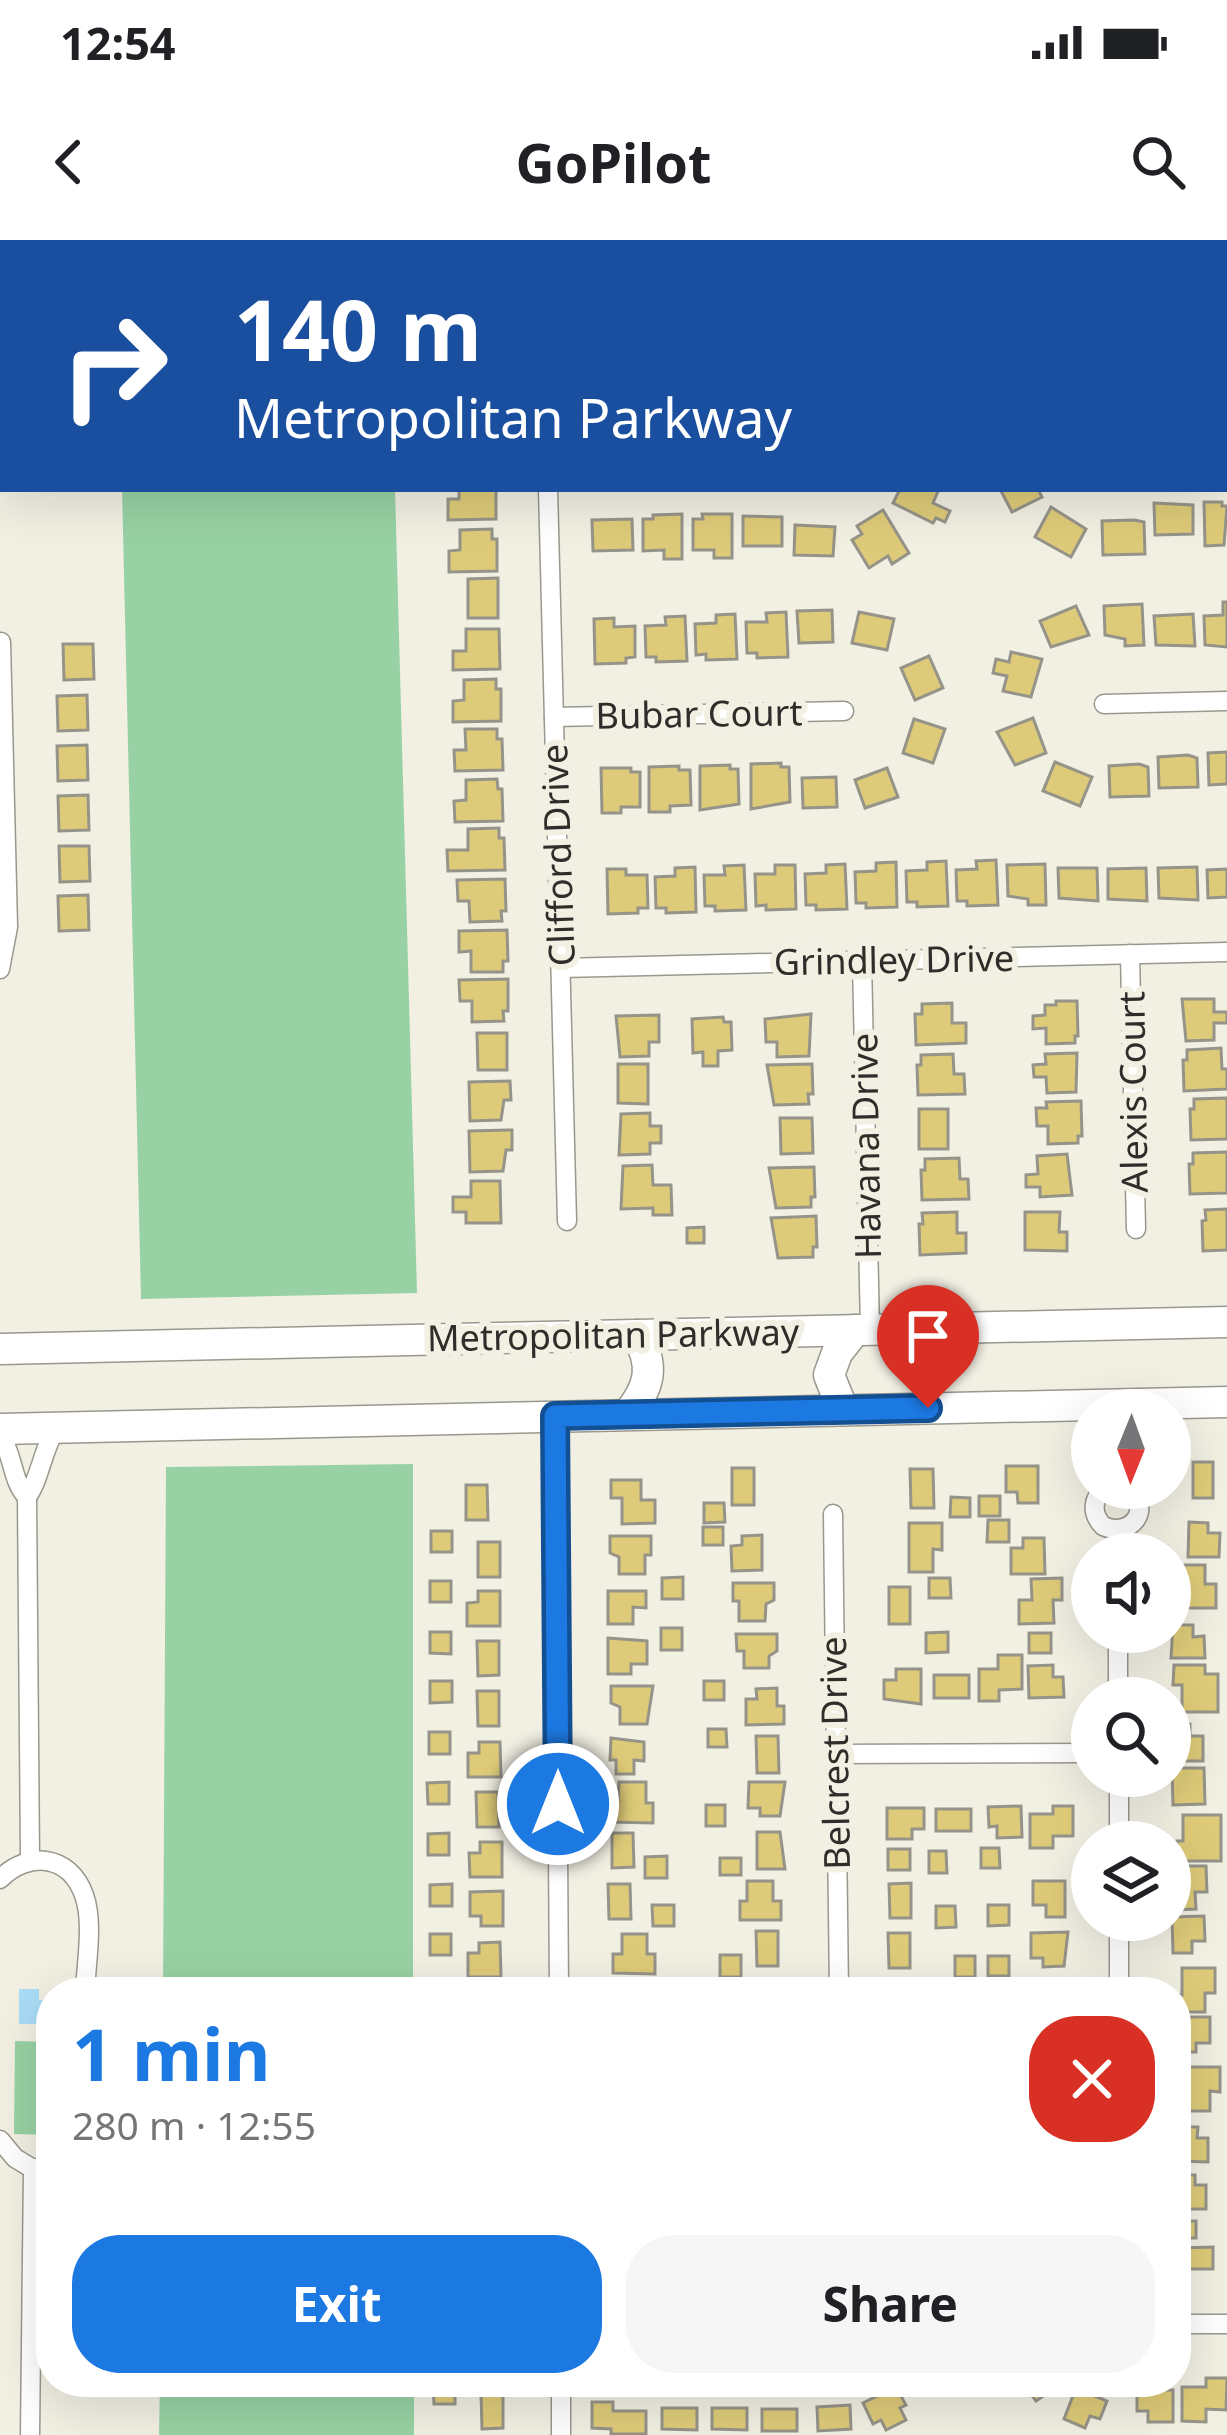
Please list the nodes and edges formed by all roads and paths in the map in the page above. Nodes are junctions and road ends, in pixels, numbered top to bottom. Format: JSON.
{"nodes":[{"id":1,"x":548,"y":492,"type":"edge"},
{"id":2,"x":1,"y":642,"type":"edge"},
{"id":3,"x":1227,"y":701,"type":"edge"},
{"id":4,"x":1104,"y":704,"type":"dead end"},
{"id":5,"x":844,"y":711,"type":"dead end"},
{"id":6,"x":554,"y":717,"type":"junction"},
{"id":7,"x":1227,"y":952,"type":"edge"},
{"id":8,"x":1130,"y":954,"type":"junction"},
{"id":9,"x":862,"y":961,"type":"junction"},
{"id":10,"x":561,"y":968,"type":"junction"},
{"id":11,"x":0,"y":969,"type":"edge"},
{"id":12,"x":567,"y":1221,"type":"dead end"},
{"id":13,"x":1136,"y":1228,"type":"dead end"},
{"id":14,"x":1227,"y":1322,"type":"edge"},
{"id":15,"x":863,"y":1330,"type":"junction"},
{"id":16,"x":637,"y":1335,"type":"junction"},
{"id":17,"x":0,"y":1349,"type":"edge"},
{"id":18,"x":1227,"y":1402,"type":"edge"},
{"id":19,"x":843,"y":1410,"type":"junction"},
{"id":20,"x":628,"y":1414,"type":"junction"},
{"id":21,"x":555,"y":1416,"type":"junction"},
{"id":22,"x":56,"y":1428,"type":"junction"},
{"id":23,"x":0,"y":1432,"type":"edge"},
{"id":24,"x":27,"y":1497,"type":"junction"},
{"id":25,"x":1096,"y":1509,"type":"edge"},
{"id":26,"x":1138,"y":1509,"type":"edge"},
{"id":27,"x":833,"y":1514,"type":"dead end"},
{"id":28,"x":1071,"y":1753,"type":"edge"},
{"id":29,"x":834,"y":1754,"type":"junction"},
{"id":30,"x":30,"y":1859,"type":"junction"},
{"id":31,"x":0,"y":1879,"type":"edge"},
{"id":32,"x":1119,"y":1941,"type":"edge"},
{"id":33,"x":86,"y":1977,"type":"edge"},
{"id":34,"x":559,"y":1977,"type":"edge"},
{"id":35,"x":839,"y":1977,"type":"edge"},
{"id":36,"x":1119,"y":1977,"type":"edge"},
{"id":37,"x":0,"y":2140,"type":"edge"},
{"id":38,"x":36,"y":2164,"type":"edge"},
{"id":39,"x":36,"y":2300,"type":"edge"},
{"id":40,"x":1191,"y":2324,"type":"edge"},
{"id":41,"x":1227,"y":2324,"type":"edge"},
{"id":42,"x":561,"y":2397,"type":"edge"},
{"id":43,"x":30,"y":2435,"type":"edge"},
{"id":44,"x":561,"y":2435,"type":"edge"}],
"edges":[{"from":1,"to":6,"type":"street","name":"Clifford Drive"},
{"from":2,"to":11,"type":"street"},
{"from":3,"to":4,"type":"street"},
{"from":5,"to":6,"type":"street","name":"Bubar Court"},
{"from":6,"to":10,"type":"street","name":"Clifford Drive"},
{"from":7,"to":8,"type":"street","name":"Grindley Drive"},
{"from":8,"to":9,"type":"street","name":"Grindley Drive"},
{"from":8,"to":13,"type":"street","name":"Alexis Court"},
{"from":9,"to":10,"type":"street","name":"Grindley Drive"},
{"from":9,"to":15,"type":"street","name":"Havana Drive"},
{"from":10,"to":12,"type":"street","name":"Clifford Drive"},
{"from":14,"to":15,"type":"main road","name":"Metropolitan Parkway"},
{"from":15,"to":16,"type":"main road","name":"Metropolitan Parkway"},
{"from":15,"to":19,"type":"main road"},
{"from":16,"to":17,"type":"main road","name":"Metropolitan Parkway"},
{"from":16,"to":20,"type":"main road"},
{"from":18,"to":19,"type":"main road"},
{"from":19,"to":20,"type":"main road"},
{"from":20,"to":21,"type":"main road"},
{"from":21,"to":22,"type":"main road"},
{"from":21,"to":34,"type":"street"},
{"from":22,"to":23,"type":"main road"},
{"from":22,"to":24,"type":"street"},
{"from":23,"to":24,"type":"street"},
{"from":24,"to":30,"type":"street"},
{"from":25,"to":26,"type":"street"},
{"from":27,"to":29,"type":"street","name":"Belcrest Drive"},
{"from":28,"to":29,"type":"street"},
{"from":29,"to":35,"type":"street","name":"Belcrest Drive"},
{"from":30,"to":31,"type":"street"},
{"from":30,"to":33,"type":"street"},
{"from":32,"to":36,"type":"street"},
{"from":37,"to":38,"type":"street"},
{"from":39,"to":43,"type":"street"},
{"from":40,"to":41,"type":"street"},
{"from":42,"to":44,"type":"street"}]}
